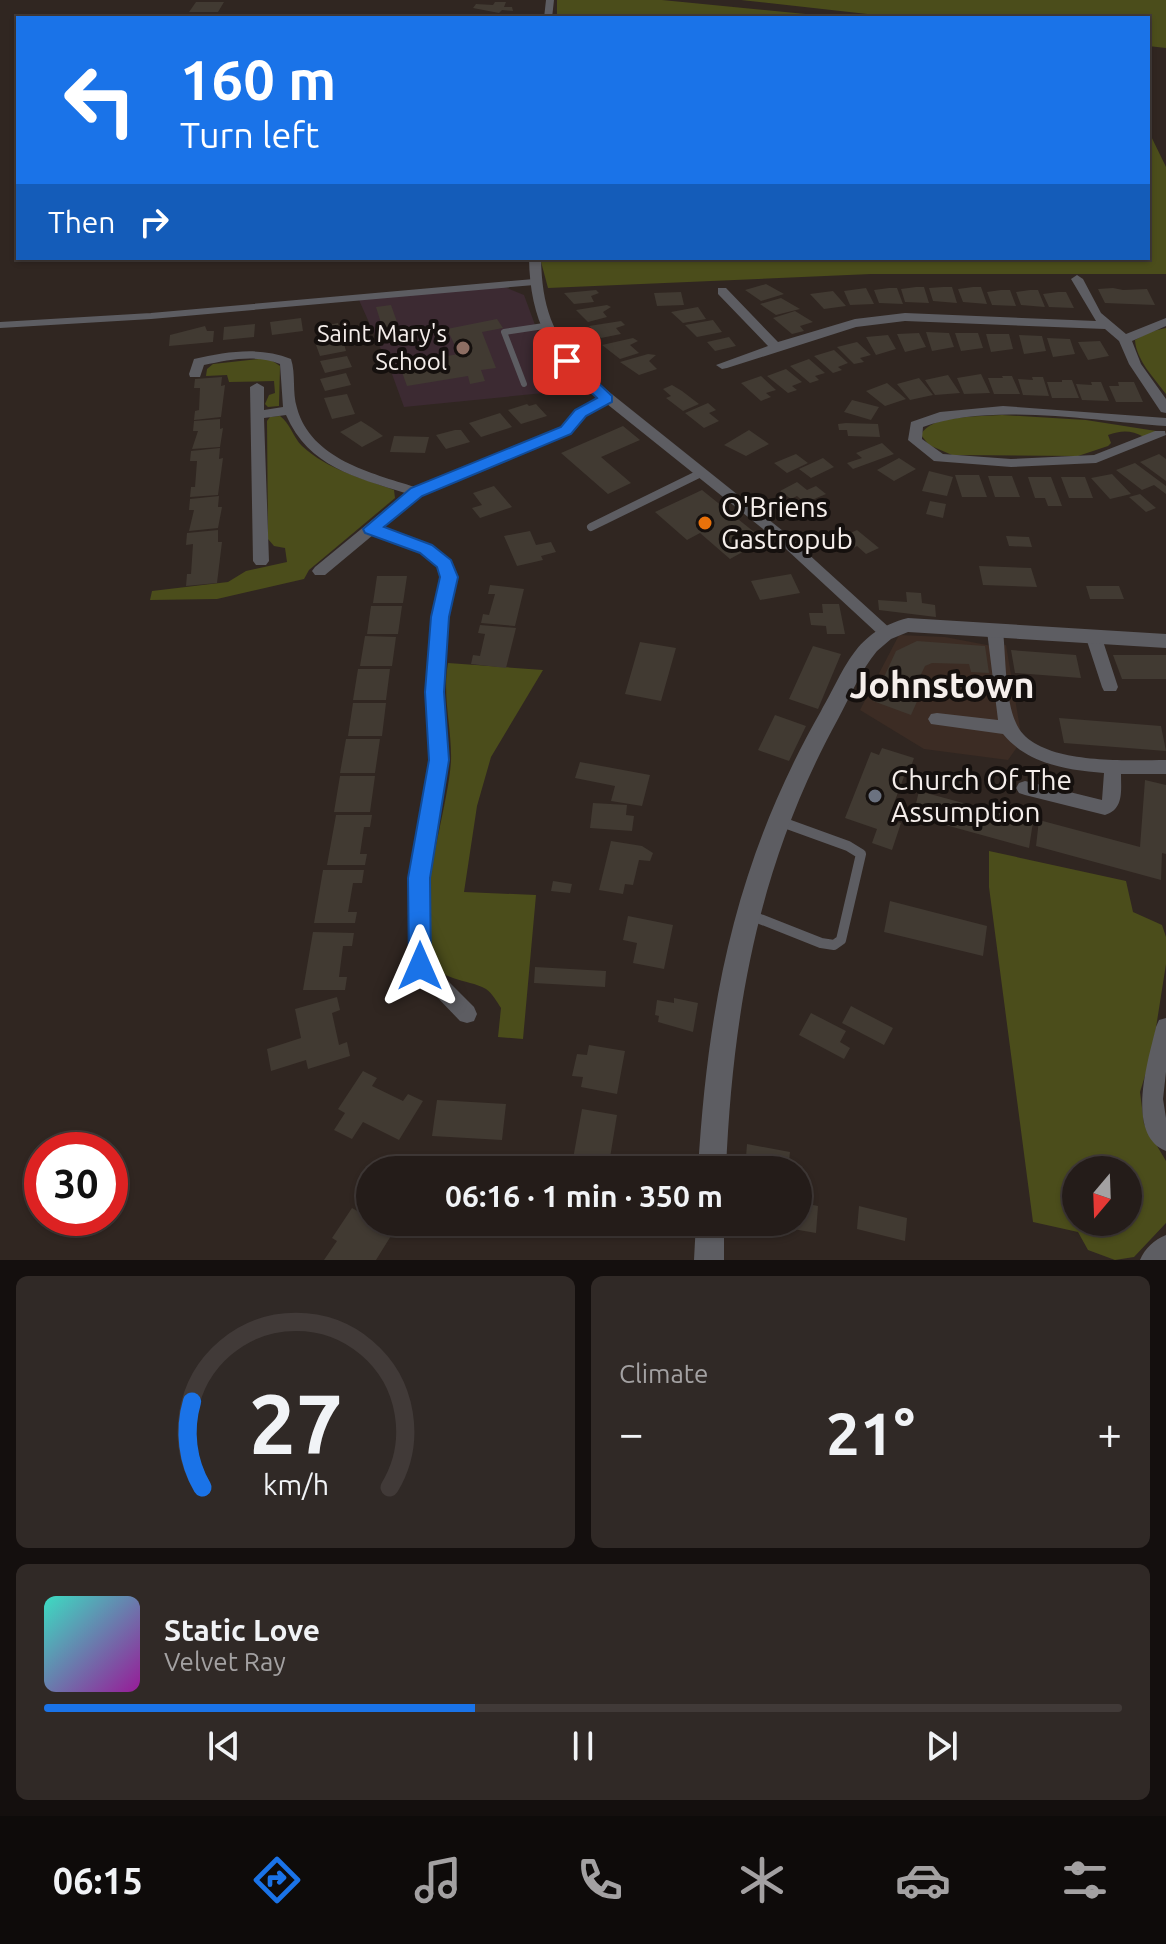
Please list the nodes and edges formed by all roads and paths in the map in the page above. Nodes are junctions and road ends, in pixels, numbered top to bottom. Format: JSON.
{"nodes":[{"id":1,"x":535,"y":260,"type":"edge"},
{"id":2,"x":1077,"y":279,"type":"dead end"},
{"id":3,"x":534,"y":282,"type":"junction"},
{"id":4,"x":722,"y":291,"type":"dead end"},
{"id":5,"x":1166,"y":322,"type":"edge"},
{"id":6,"x":0,"y":325,"type":"edge"},
{"id":7,"x":1107,"y":325,"type":"junction"},
{"id":8,"x":544,"y":326,"type":"junction"},
{"id":9,"x":1125,"y":339,"type":"junction"},
{"id":10,"x":776,"y":347,"type":"junction"},
{"id":11,"x":722,"y":365,"type":"dead end"},
{"id":12,"x":195,"y":374,"type":"dead end"},
{"id":13,"x":524,"y":384,"type":"dead end"},
{"id":14,"x":257,"y":387,"type":"dead end"},
{"id":15,"x":607,"y":399,"type":"junction"},
{"id":16,"x":1166,"y":409,"type":"edge"},
{"id":17,"x":290,"y":410,"type":"junction"},
{"id":18,"x":258,"y":415,"type":"junction"},
{"id":19,"x":1163,"y":428,"type":"edge"},
{"id":20,"x":702,"y":472,"type":"junction"},
{"id":21,"x":416,"y":492,"type":"junction"},
{"id":22,"x":591,"y":527,"type":"dead end"},
{"id":23,"x":371,"y":529,"type":"junction"},
{"id":24,"x":261,"y":561,"type":"dead end"},
{"id":25,"x":320,"y":571,"type":"dead end"},
{"id":26,"x":885,"y":631,"type":"junction"},
{"id":27,"x":995,"y":631,"type":"junction"},
{"id":28,"x":1094,"y":638,"type":"junction"},
{"id":29,"x":1166,"y":641,"type":"edge"},
{"id":30,"x":1110,"y":687,"type":"dead end"},
{"id":31,"x":937,"y":719,"type":"dead end"},
{"id":32,"x":1008,"y":728,"type":"junction"},
{"id":33,"x":1113,"y":767,"type":"junction"},
{"id":34,"x":1166,"y":767,"type":"edge"},
{"id":35,"x":1025,"y":788,"type":"dead end"},
{"id":36,"x":778,"y":821,"type":"junction"},
{"id":37,"x":749,"y":915,"type":"junction"},
{"id":38,"x":467,"y":1014,"type":"dead end"},
{"id":39,"x":1166,"y":1027,"type":"edge"},
{"id":40,"x":1166,"y":1140,"type":"edge"},
{"id":41,"x":713,"y":1156,"type":"edge"},
{"id":42,"x":710,"y":1236,"type":"edge"},
{"id":43,"x":1166,"y":1247,"type":"edge"},
{"id":44,"x":709,"y":1260,"type":"edge"},
{"id":45,"x":1152,"y":1260,"type":"edge"}],
"edges":[{"from":1,"to":3,"type":"street"},
{"from":2,"to":7,"type":"street"},
{"from":3,"to":6,"type":"lane"},
{"from":3,"to":8,"type":"street"},
{"from":4,"to":10,"type":"street"},
{"from":5,"to":9,"type":"street"},
{"from":7,"to":9,"type":"street"},
{"from":7,"to":10,"type":"street"},
{"from":8,"to":13,"type":"lane"},
{"from":8,"to":15,"type":"street"},
{"from":9,"to":16,"type":"street"},
{"from":10,"to":11,"type":"street"},
{"from":12,"to":17,"type":"street"},
{"from":14,"to":18,"type":"street"},
{"from":15,"to":20,"type":"street"},
{"from":15,"to":21,"type":"street"},
{"from":17,"to":18,"type":"street"},
{"from":17,"to":21,"type":"street"},
{"from":18,"to":24,"type":"street"},
{"from":19,"to":19,"type":"street"},
{"from":20,"to":22,"type":"lane"},
{"from":20,"to":26,"type":"street"},
{"from":21,"to":23,"type":"street"},
{"from":23,"to":25,"type":"street"},
{"from":23,"to":38,"type":"street"},
{"from":26,"to":27,"type":"street"},
{"from":26,"to":36,"type":"street"},
{"from":27,"to":28,"type":"street"},
{"from":27,"to":32,"type":"street"},
{"from":28,"to":29,"type":"street"},
{"from":28,"to":30,"type":"street"},
{"from":31,"to":32,"type":"street"},
{"from":32,"to":33,"type":"street"},
{"from":33,"to":34,"type":"street"},
{"from":33,"to":35,"type":"street"},
{"from":36,"to":37,"type":"street"},
{"from":36,"to":37,"type":"lane"},
{"from":37,"to":41,"type":"street"},
{"from":39,"to":40,"type":"street"},
{"from":42,"to":44,"type":"street"},
{"from":43,"to":45,"type":"street"}]}
